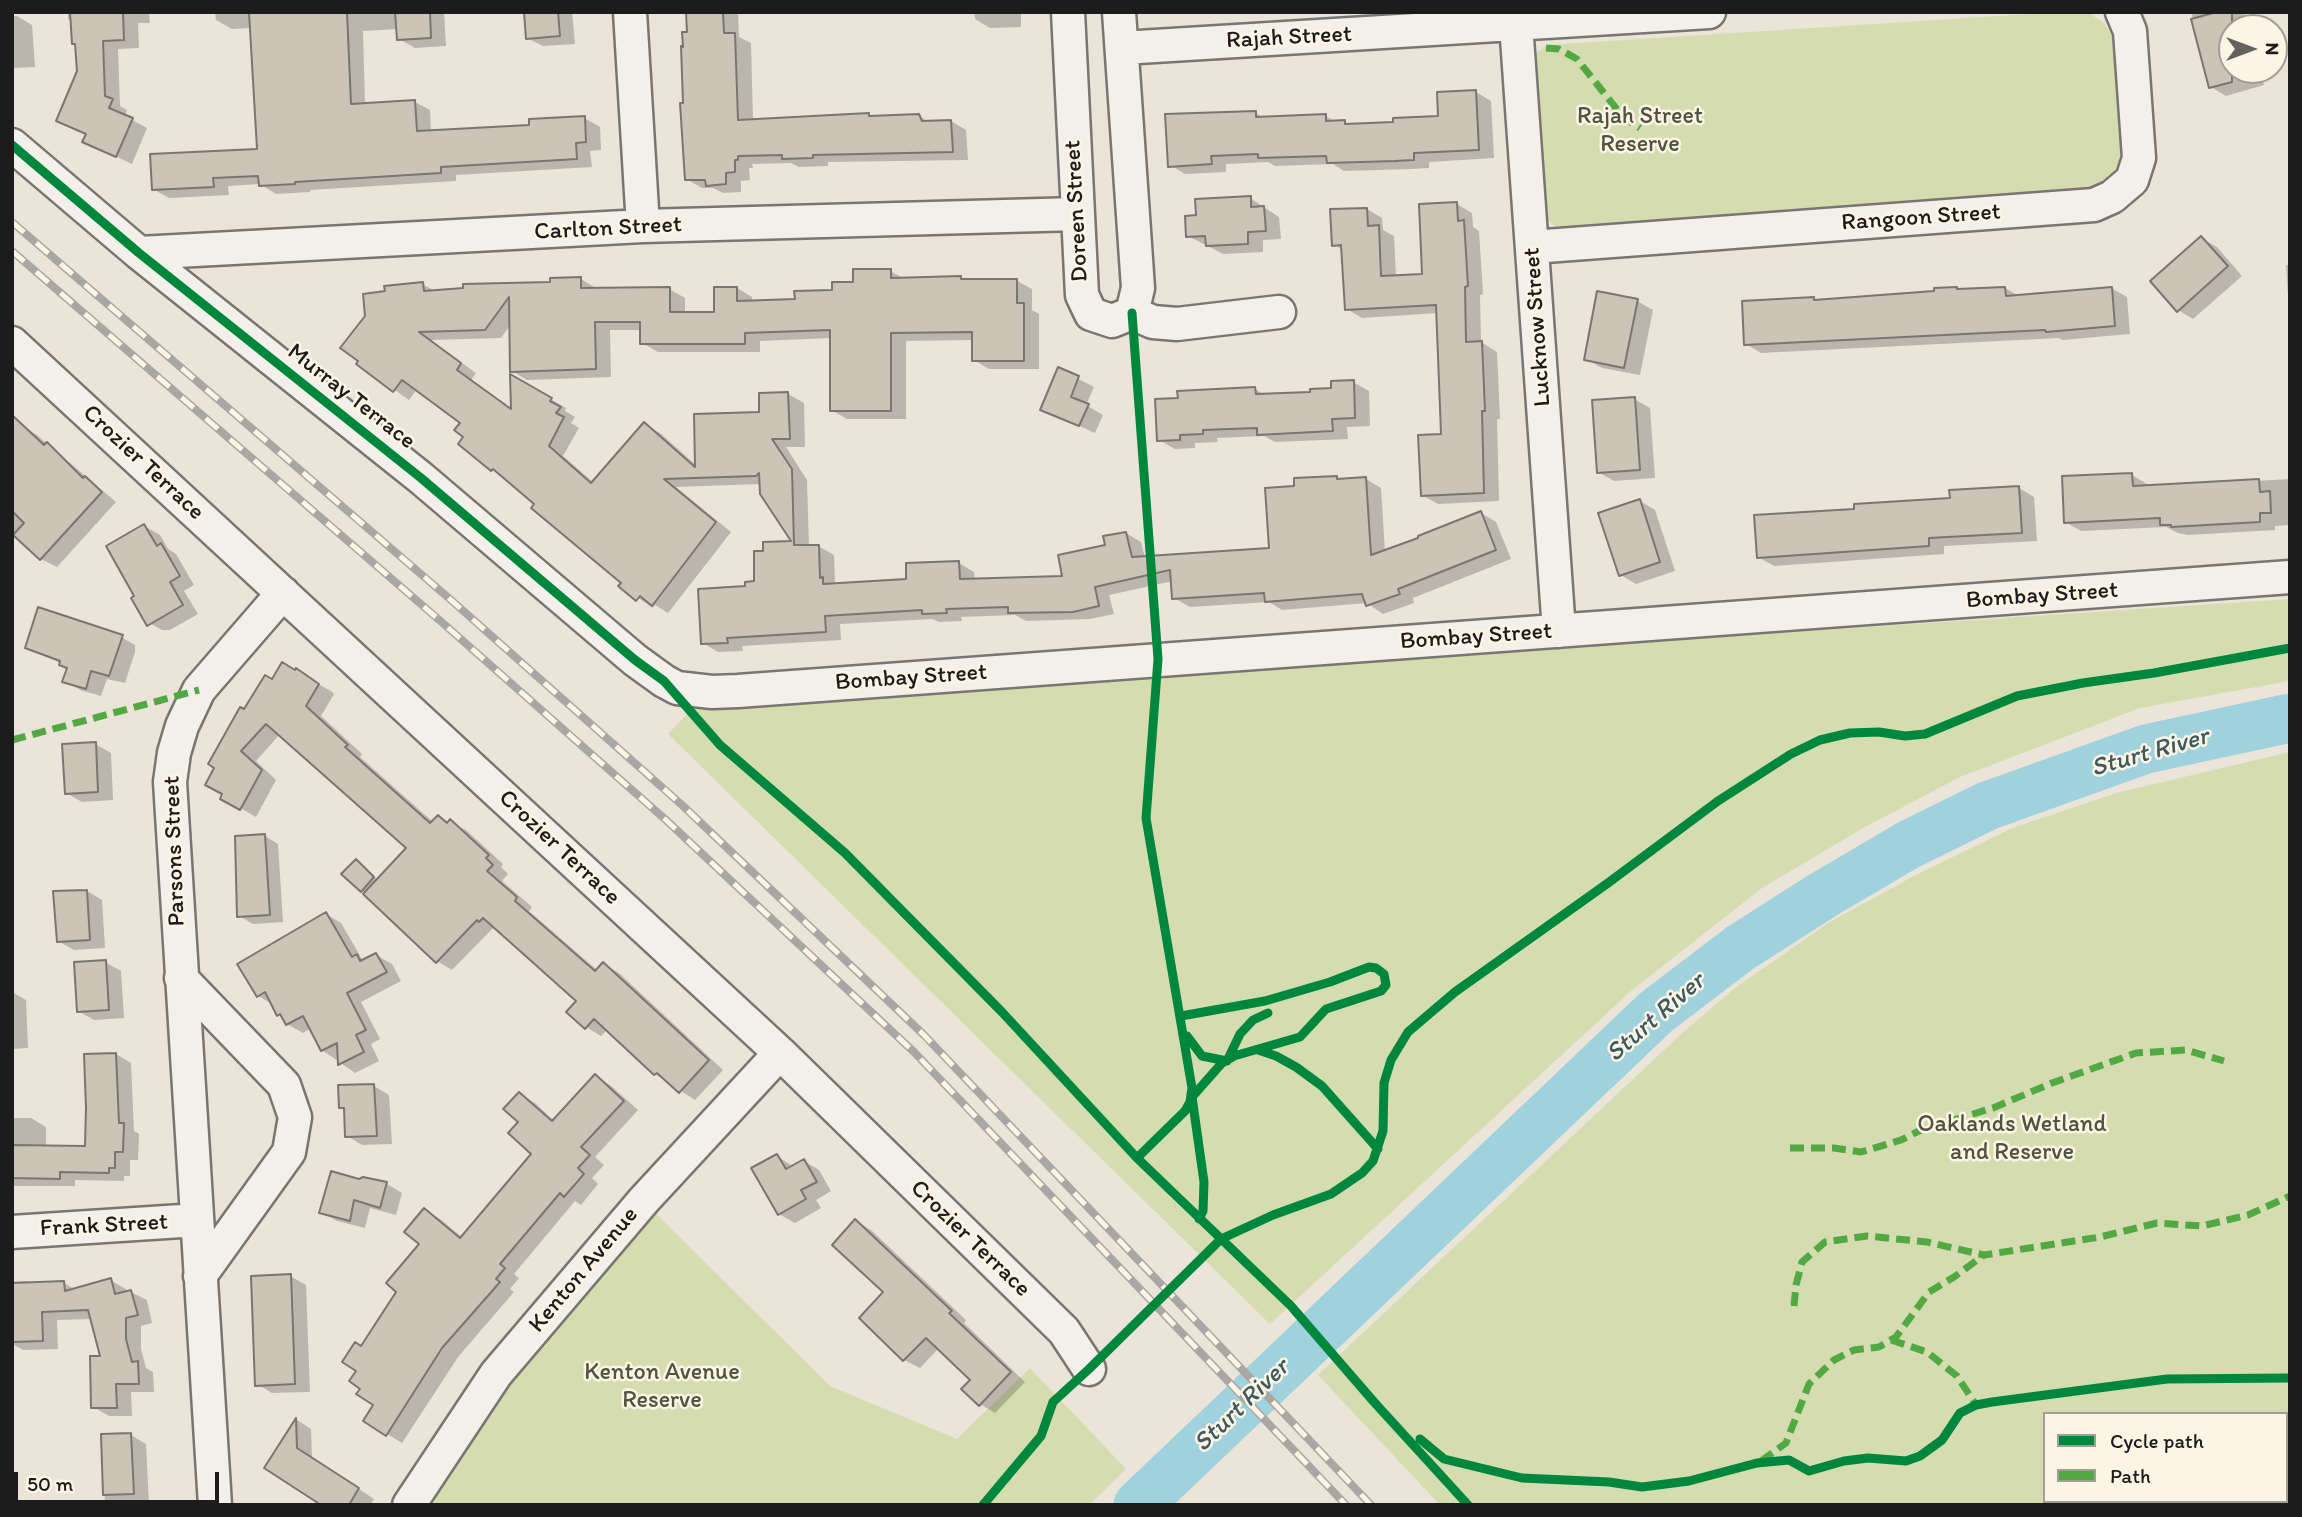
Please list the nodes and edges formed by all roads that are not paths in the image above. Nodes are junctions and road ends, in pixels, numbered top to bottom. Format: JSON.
{"nodes":[{"id":1,"x":629,"y":12,"type":"edge"},
{"id":2,"x":1068,"y":12,"type":"edge"},
{"id":3,"x":1119,"y":12,"type":"edge"},
{"id":4,"x":1709,"y":12,"type":"edge"},
{"id":5,"x":2122,"y":12,"type":"edge"},
{"id":6,"x":1516,"y":24,"type":"junction"},
{"id":7,"x":1122,"y":48,"type":"junction"},
{"id":8,"x":12,"y":145,"type":"edge"},
{"id":9,"x":1077,"y":214,"type":"junction"},
{"id":10,"x":643,"y":226,"type":"junction"},
{"id":11,"x":1532,"y":247,"type":"junction"},
{"id":12,"x":139,"y":253,"type":"junction"},
{"id":13,"x":1279,"y":312,"type":"dead end"},
{"id":14,"x":1132,"y":313,"type":"junction"},
{"id":15,"x":15,"y":352,"type":"edge"},
{"id":16,"x":2290,"y":577,"type":"edge"},
{"id":17,"x":283,"y":593,"type":"junction"},
{"id":18,"x":1559,"y":631,"type":"junction"},
{"id":19,"x":664,"y":681,"type":"joint"},
{"id":20,"x":181,"y":978,"type":"junction"},
{"id":21,"x":780,"y":1053,"type":"junction"},
{"id":22,"x":197,"y":1220,"type":"junction"},
{"id":23,"x":12,"y":1231,"type":"edge"},
{"id":24,"x":200,"y":1276,"type":"junction"},
{"id":25,"x":1089,"y":1370,"type":"dead end"},
{"id":26,"x":215,"y":1505,"type":"edge"},
{"id":27,"x":409,"y":1505,"type":"edge"}],
"edges":[{"from":1,"to":10,"type":"street"},
{"from":2,"to":9,"type":"street","name":"Doreen Street"},
{"from":3,"to":7,"type":"street"},
{"from":4,"to":6,"type":"street","name":"Rajah Street"},
{"from":5,"to":11,"type":"street","name":"Rangoon Street"},
{"from":6,"to":7,"type":"street","name":"Rajah Street"},
{"from":6,"to":11,"type":"street","name":"Lucknow Street"},
{"from":7,"to":14,"type":"street"},
{"from":8,"to":12,"type":"street","name":"Murray Terrace"},
{"from":9,"to":10,"type":"street","name":"Carlton Street"},
{"from":9,"to":14,"type":"street","name":"Doreen Street"},
{"from":10,"to":12,"type":"street","name":"Carlton Street"},
{"from":11,"to":18,"type":"street","name":"Lucknow Street"},
{"from":12,"to":19,"type":"street","name":"Murray Terrace"},
{"from":13,"to":14,"type":"street"},
{"from":15,"to":17,"type":"street","name":"Crozier Terrace"},
{"from":16,"to":18,"type":"street","name":"Bombay Street"},
{"from":17,"to":20,"type":"street","name":"Parsons Street"},
{"from":17,"to":21,"type":"street","name":"Crozier Terrace"},
{"from":18,"to":19,"type":"street","name":"Bombay Street"},
{"from":20,"to":22,"type":"street","name":"Parsons Street"},
{"from":20,"to":24,"type":"street"},
{"from":21,"to":25,"type":"street","name":"Crozier Terrace"},
{"from":21,"to":27,"type":"street","name":"Kenton Avenue"},
{"from":22,"to":23,"type":"street","name":"Frank Street"},
{"from":22,"to":24,"type":"street","name":"Parsons Street"},
{"from":24,"to":26,"type":"street","name":"Parsons Street"}]}
